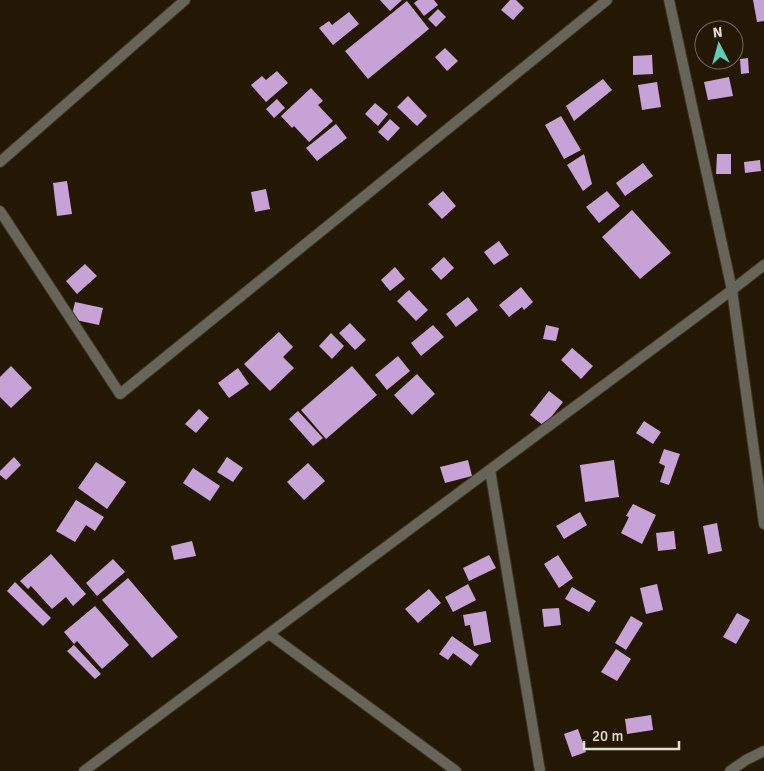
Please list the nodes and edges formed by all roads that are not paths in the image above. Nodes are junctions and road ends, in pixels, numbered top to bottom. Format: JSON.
{"nodes":[{"id":1,"x":185,"y":0,"type":"edge"},
{"id":2,"x":607,"y":0,"type":"edge"},
{"id":3,"x":669,"y":0,"type":"edge"},
{"id":4,"x":0,"y":162,"type":"edge"},
{"id":5,"x":0,"y":211,"type":"edge"},
{"id":6,"x":764,"y":265,"type":"edge"},
{"id":7,"x":732,"y":290,"type":"junction"},
{"id":8,"x":490,"y":470,"type":"junction"},
{"id":9,"x":764,"y":524,"type":"edge"},
{"id":10,"x":269,"y":634,"type":"junction"},
{"id":11,"x":764,"y":751,"type":"edge"},
{"id":12,"x":84,"y":771,"type":"edge"},
{"id":13,"x":456,"y":771,"type":"edge"},
{"id":14,"x":540,"y":771,"type":"edge"},
{"id":15,"x":730,"y":771,"type":"edge"}],
"edges":[{"from":1,"to":4,"type":"street"},
{"from":2,"to":5,"type":"street"},
{"from":3,"to":7,"type":"street"},
{"from":6,"to":7,"type":"street"},
{"from":7,"to":8,"type":"street"},
{"from":7,"to":9,"type":"street"},
{"from":8,"to":10,"type":"street"},
{"from":8,"to":14,"type":"street"},
{"from":10,"to":12,"type":"street"},
{"from":10,"to":13,"type":"street"},
{"from":11,"to":15,"type":"street"}]}
